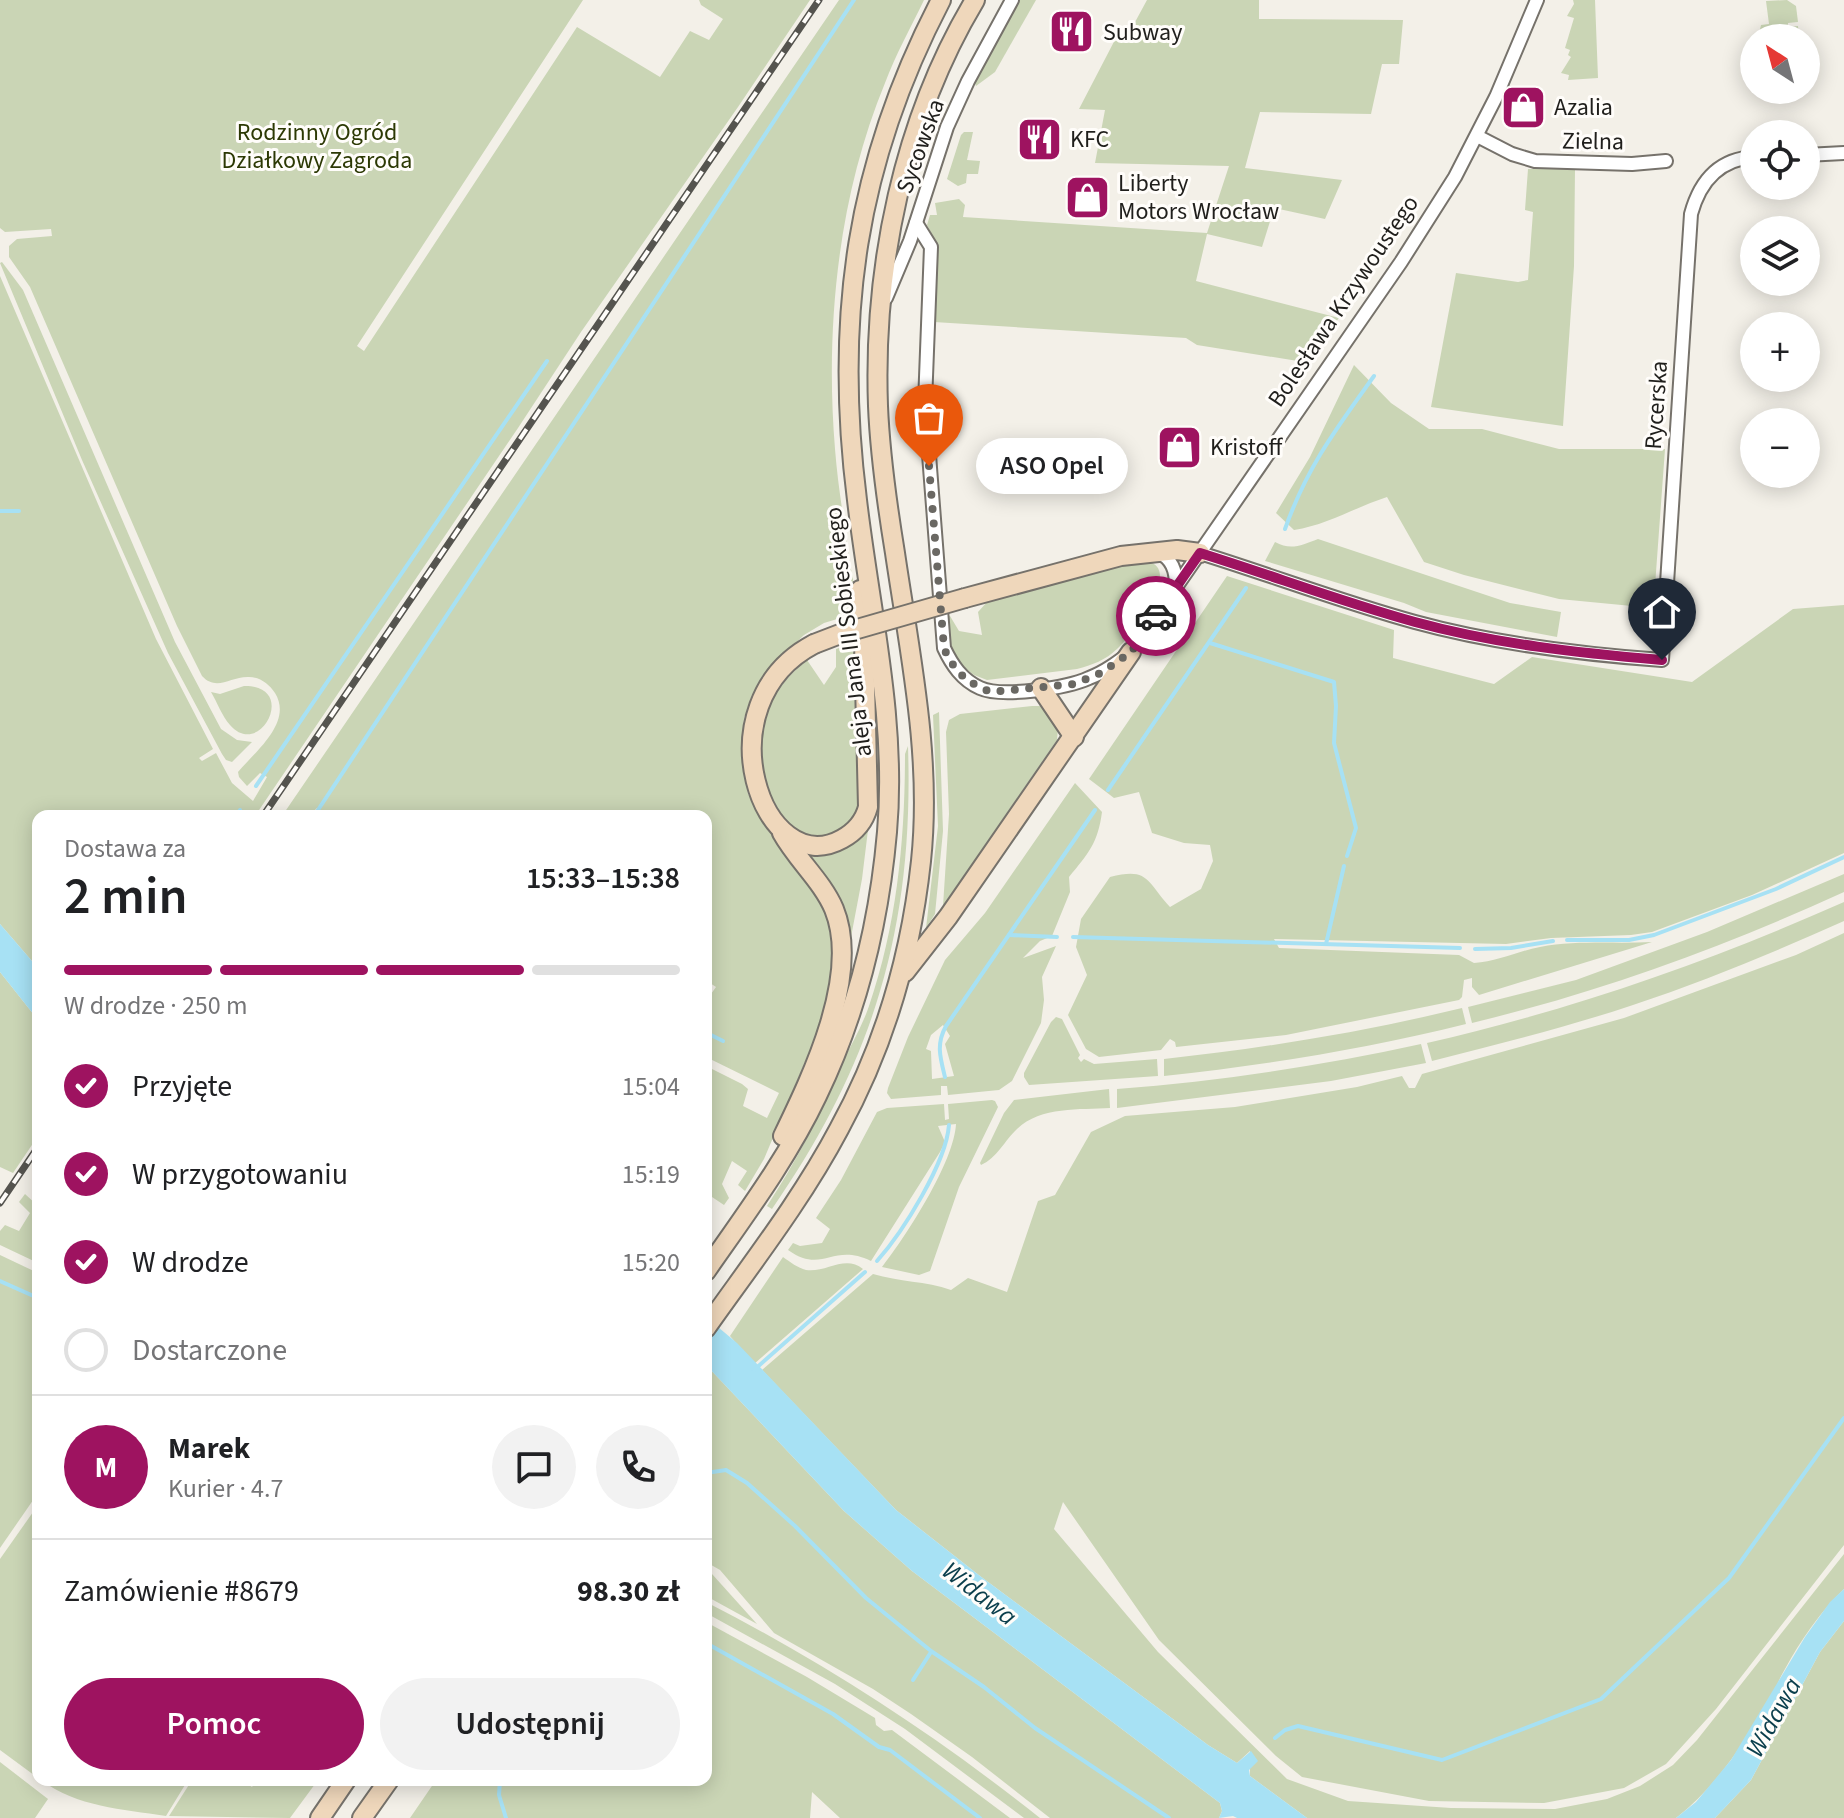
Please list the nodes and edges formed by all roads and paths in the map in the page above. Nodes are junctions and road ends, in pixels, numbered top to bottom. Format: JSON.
{"nodes":[{"id":1,"x":941,"y":0,"type":"edge"},
{"id":2,"x":975,"y":0,"type":"edge"},
{"id":3,"x":1012,"y":0,"type":"edge"},
{"id":4,"x":1537,"y":0,"type":"edge"},
{"id":5,"x":1477,"y":136,"type":"junction"},
{"id":6,"x":1844,"y":153,"type":"edge"},
{"id":7,"x":1820,"y":154,"type":"edge"},
{"id":8,"x":1740,"y":157,"type":"edge"},
{"id":9,"x":1666,"y":161,"type":"dead end"},
{"id":10,"x":916,"y":223,"type":"junction"},
{"id":11,"x":880,"y":311,"type":"junction"},
{"id":12,"x":863,"y":547,"type":"junction"},
{"id":13,"x":1155,"y":551,"type":"junction"},
{"id":14,"x":1200,"y":553,"type":"junction"},
{"id":15,"x":1176,"y":586,"type":"junction"},
{"id":16,"x":1131,"y":652,"type":"junction"},
{"id":17,"x":1041,"y":688,"type":"junction"},
{"id":18,"x":1074,"y":737,"type":"junction"},
{"id":19,"x":777,"y":824,"type":"junction"},
{"id":20,"x":897,"y":984,"type":"junction"},
{"id":21,"x":758,"y":1196,"type":"junction"},
{"id":22,"x":712,"y":1262,"type":"edge"},
{"id":23,"x":712,"y":1320,"type":"edge"},
{"id":24,"x":342,"y":1786,"type":"edge"},
{"id":25,"x":385,"y":1786,"type":"edge"},
{"id":26,"x":320,"y":1818,"type":"edge"},
{"id":27,"x":362,"y":1818,"type":"edge"}],
"edges":[{"from":1,"to":12,"type":"main road","name":"aleja Jana III Sobieskiego"},
{"from":2,"to":11,"type":"main road"},
{"from":3,"to":10,"type":"street","name":"Sycowska"},
{"from":4,"to":5,"type":"street","name":"Bolesława Krzywoustego"},
{"from":5,"to":9,"type":"street","name":"Zielna"},
{"from":5,"to":14,"type":"street","name":"Bolesława Krzywoustego"},
{"from":6,"to":7,"type":"street"},
{"from":8,"to":14,"type":"street","name":"Rycerska"},
{"from":10,"to":11,"type":"street","name":"Sycowska"},
{"from":10,"to":17,"type":"street"},
{"from":11,"to":20,"type":"main road"},
{"from":12,"to":19,"type":"main road"},
{"from":12,"to":21,"type":"main road","name":"aleja Jana III Sobieskiego"},
{"from":13,"to":14,"type":"main road"},
{"from":13,"to":15,"type":"street"},
{"from":13,"to":19,"type":"main road","bridge":true},
{"from":14,"to":15,"type":"street","name":"Bolesława Krzywoustego"},
{"from":15,"to":16,"type":"street","name":"Bolesława Krzywoustego"},
{"from":16,"to":17,"type":"street"},
{"from":16,"to":18,"type":"main road"},
{"from":17,"to":18,"type":"main road"},
{"from":18,"to":20,"type":"main road"},
{"from":19,"to":21,"type":"main road"},
{"from":20,"to":23,"type":"main road"},
{"from":21,"to":22,"type":"main road"},
{"from":24,"to":26,"type":"main road"},
{"from":25,"to":27,"type":"main road"}]}
